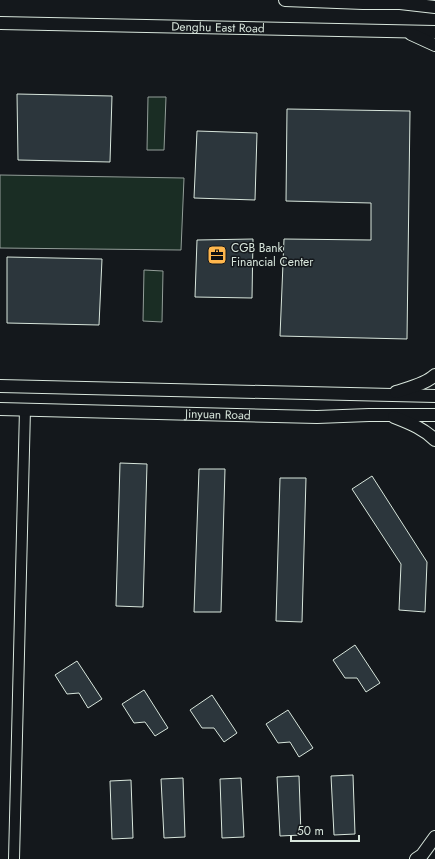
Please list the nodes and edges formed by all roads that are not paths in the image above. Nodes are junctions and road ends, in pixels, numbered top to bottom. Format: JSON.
{"nodes":[{"id":1,"x":284,"y":0,"type":"edge"},
{"id":2,"x":419,"y":0,"type":"edge"},
{"id":3,"x":400,"y":4,"type":"junction"},
{"id":4,"x":435,"y":7,"type":"edge"},
{"id":5,"x":0,"y":23,"type":"edge"},
{"id":6,"x":406,"y":31,"type":"junction"},
{"id":7,"x":435,"y":32,"type":"edge"},
{"id":8,"x":435,"y":45,"type":"edge"},
{"id":9,"x":435,"y":375,"type":"edge"},
{"id":10,"x":0,"y":386,"type":"edge"},
{"id":11,"x":387,"y":395,"type":"junction"},
{"id":12,"x":435,"y":396,"type":"edge"},
{"id":13,"x":0,"y":409,"type":"edge"},
{"id":14,"x":25,"y":410,"type":"junction"},
{"id":15,"x":387,"y":415,"type":"junction"},
{"id":16,"x":435,"y":415,"type":"edge"},
{"id":17,"x":435,"y":440,"type":"edge"},
{"id":18,"x":435,"y":837,"type":"edge"},
{"id":19,"x":14,"y":859,"type":"edge"},
{"id":20,"x":416,"y":859,"type":"edge"}],
"edges":[{"from":1,"to":3,"type":"main road"},
{"from":2,"to":3,"type":"main road"},
{"from":3,"to":4,"type":"main road"},
{"from":5,"to":6,"type":"main road","name":"Denghu East Road"},
{"from":6,"to":7,"type":"main road","name":"Denghu East Road"},
{"from":6,"to":8,"type":"main road"},
{"from":9,"to":11,"type":"main road"},
{"from":10,"to":11,"type":"main road","name":"Jinyuan Road"},
{"from":11,"to":12,"type":"main road","name":"Jinyuan Road"},
{"from":13,"to":14,"type":"main road","name":"Jinyuan Road"},
{"from":14,"to":15,"type":"main road","name":"Jinyuan Road"},
{"from":14,"to":19,"type":"street"},
{"from":15,"to":16,"type":"main road","name":"Jinyuan Road"},
{"from":15,"to":17,"type":"main road"},
{"from":18,"to":20,"type":"main road"}]}
